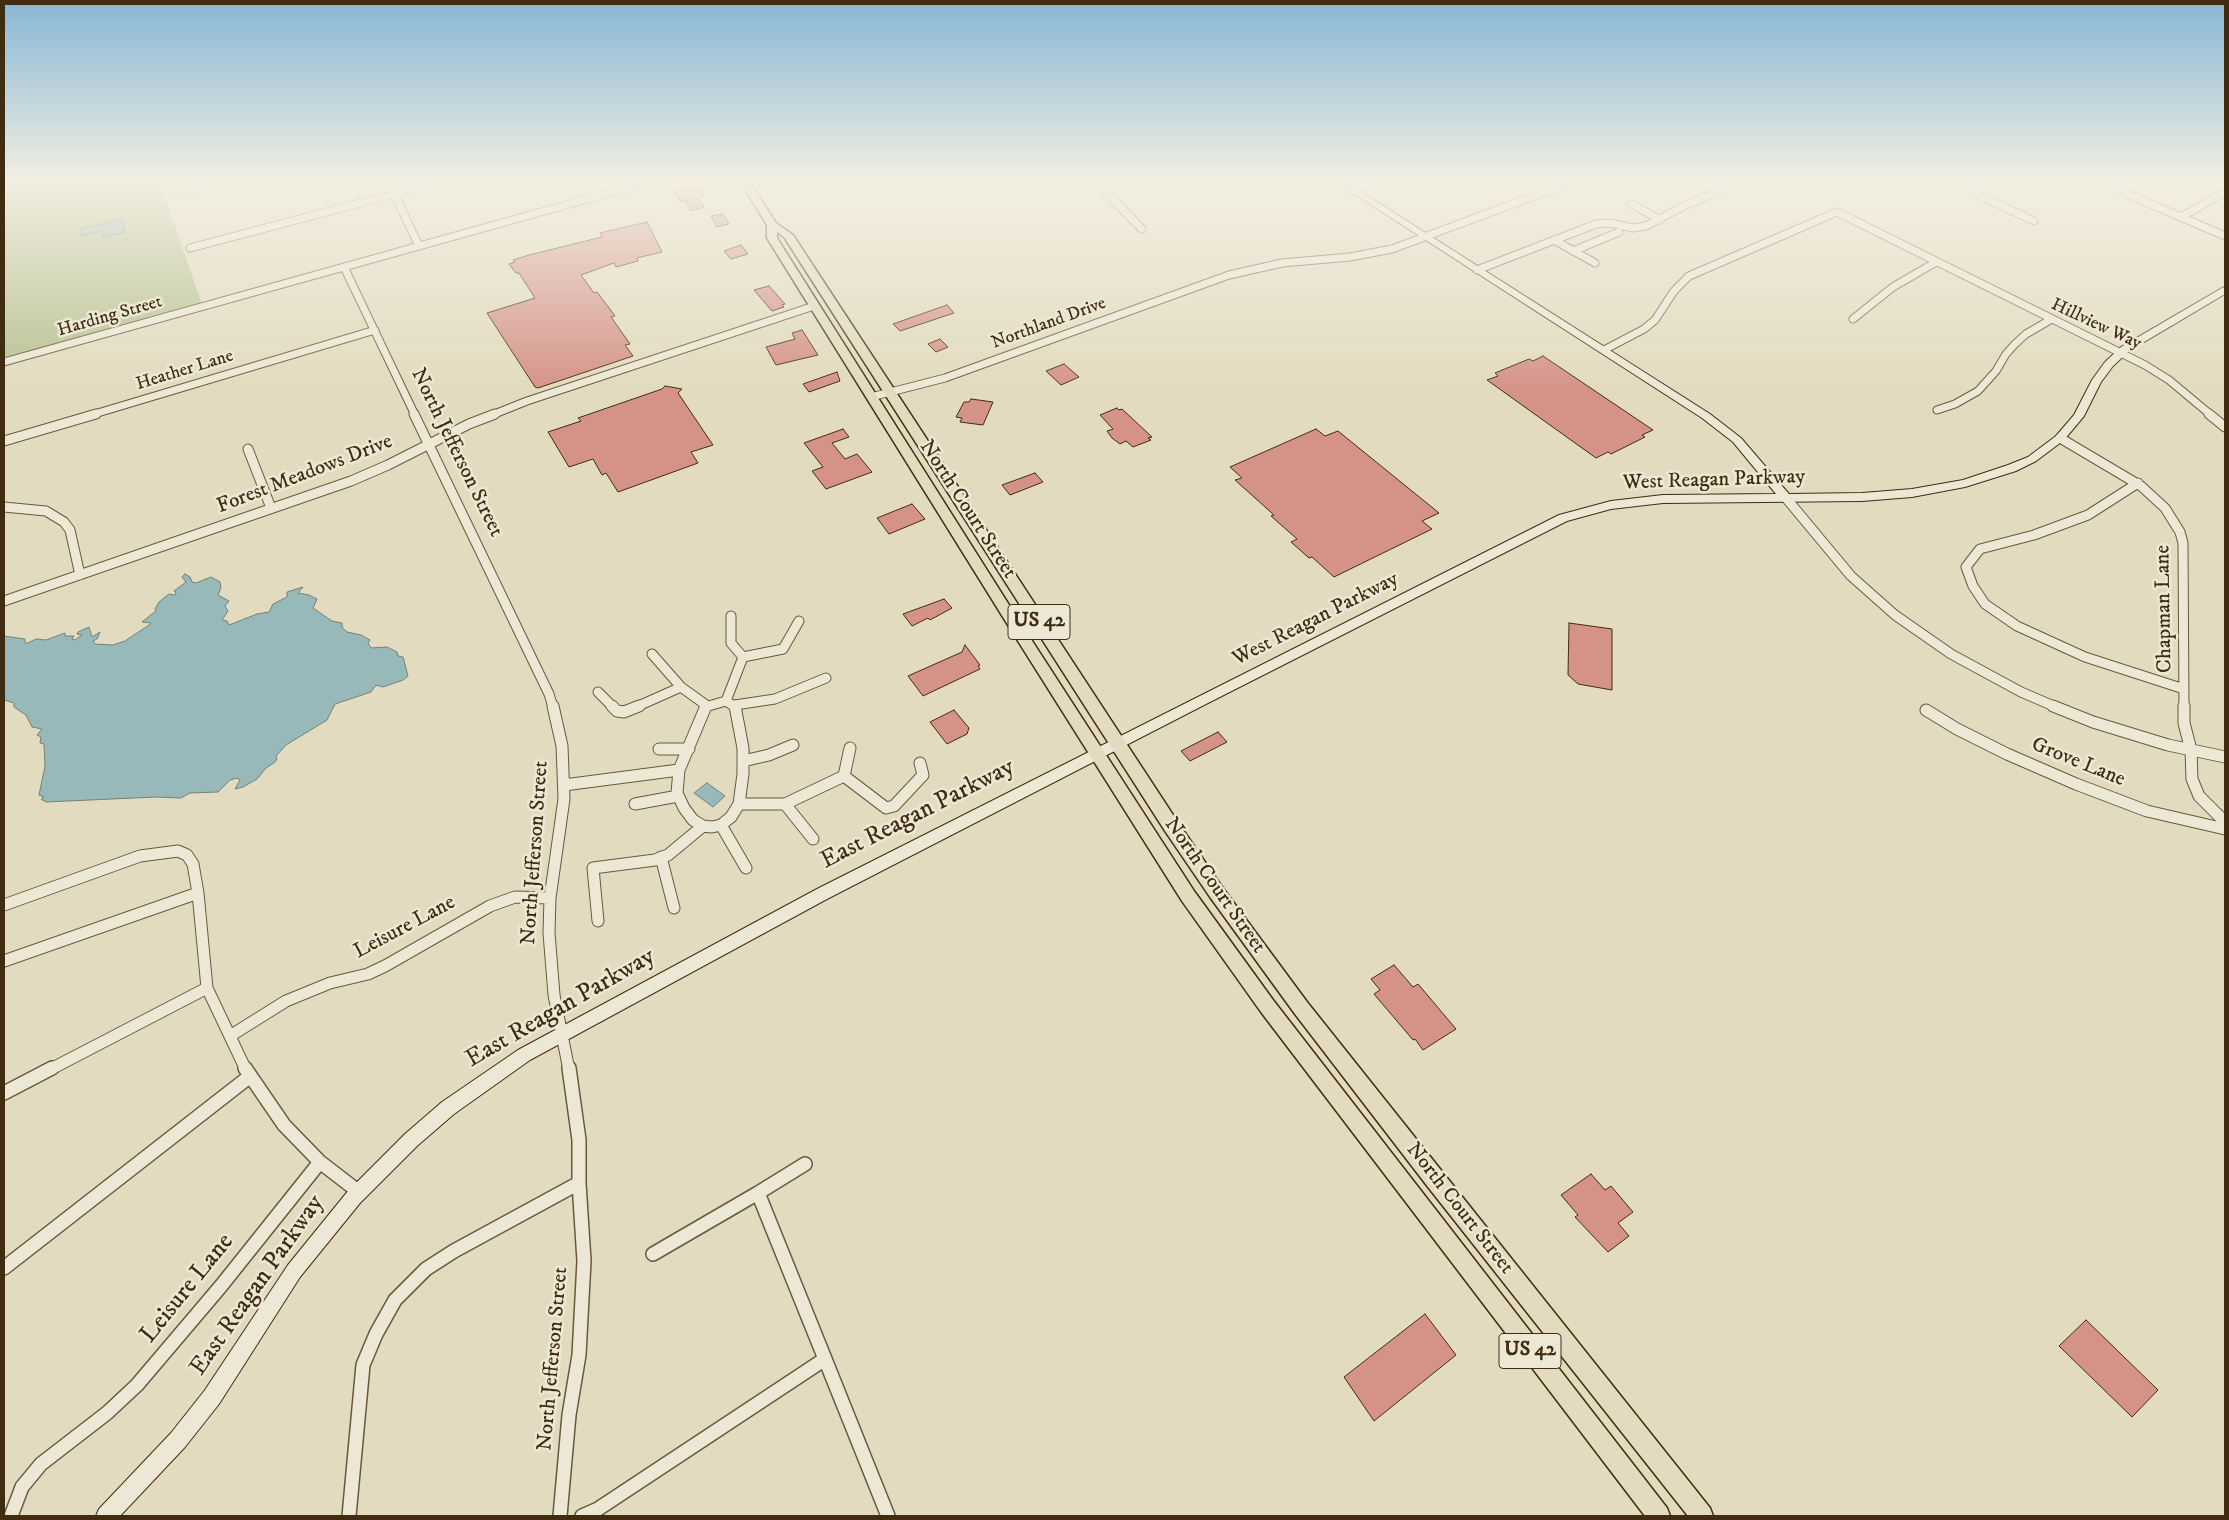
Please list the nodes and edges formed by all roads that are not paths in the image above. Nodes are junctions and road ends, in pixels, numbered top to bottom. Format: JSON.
{"nodes":[{"id":1,"x":406,"y":250,"type":"edge"},
{"id":2,"x":779,"y":250,"type":"edge"},
{"id":3,"x":798,"y":250,"type":"edge"},
{"id":4,"x":1384,"y":250,"type":"edge"},
{"id":5,"x":1445,"y":250,"type":"edge"},
{"id":6,"x":1529,"y":250,"type":"edge"},
{"id":7,"x":1749,"y":250,"type":"edge"},
{"id":8,"x":1912,"y":250,"type":"edge"},
{"id":9,"x":1573,"y":251,"type":"edge"},
{"id":10,"x":1936,"y":262,"type":"junction"},
{"id":11,"x":1594,"y":263,"type":"dead end"},
{"id":12,"x":344,"y":267,"type":"junction"},
{"id":13,"x":1477,"y":270,"type":"junction"},
{"id":14,"x":2225,"y":290,"type":"edge"},
{"id":15,"x":814,"y":306,"type":"junction"},
{"id":16,"x":1854,"y":319,"type":"dead end"},
{"id":17,"x":2050,"y":320,"type":"junction"},
{"id":18,"x":375,"y":330,"type":"junction"},
{"id":19,"x":1604,"y":350,"type":"junction"},
{"id":20,"x":2120,"y":353,"type":"junction"},
{"id":21,"x":4,"y":362,"type":"edge"},
{"id":22,"x":891,"y":393,"type":"junction"},
{"id":23,"x":871,"y":397,"type":"junction"},
{"id":24,"x":1937,"y":410,"type":"dead end"},
{"id":25,"x":2225,"y":427,"type":"edge"},
{"id":26,"x":2060,"y":438,"type":"junction"},
{"id":27,"x":4,"y":441,"type":"edge"},
{"id":28,"x":430,"y":444,"type":"junction"},
{"id":29,"x":248,"y":449,"type":"dead end"},
{"id":30,"x":2138,"y":483,"type":"junction"},
{"id":31,"x":1786,"y":498,"type":"junction"},
{"id":32,"x":4,"y":507,"type":"edge"},
{"id":33,"x":271,"y":508,"type":"junction"},
{"id":34,"x":80,"y":574,"type":"junction"},
{"id":35,"x":4,"y":600,"type":"edge"},
{"id":36,"x":731,"y":616,"type":"dead end"},
{"id":37,"x":799,"y":621,"type":"dead end"},
{"id":38,"x":652,"y":654,"type":"dead end"},
{"id":39,"x":743,"y":657,"type":"junction"},
{"id":40,"x":826,"y":678,"type":"dead end"},
{"id":41,"x":682,"y":687,"type":"junction"},
{"id":42,"x":2184,"y":689,"type":"junction"},
{"id":43,"x":598,"y":692,"type":"dead end"},
{"id":44,"x":730,"y":703,"type":"junction"},
{"id":45,"x":706,"y":705,"type":"junction"},
{"id":46,"x":1926,"y":710,"type":"dead end"},
{"id":47,"x":1117,"y":743,"type":"junction"},
{"id":48,"x":793,"y":745,"type":"dead end"},
{"id":49,"x":850,"y":748,"type":"dead end"},
{"id":50,"x":659,"y":749,"type":"dead end"},
{"id":51,"x":689,"y":749,"type":"junction"},
{"id":52,"x":2190,"y":750,"type":"junction"},
{"id":53,"x":1096,"y":753,"type":"junction"},
{"id":54,"x":2225,"y":757,"type":"edge"},
{"id":55,"x":743,"y":761,"type":"junction"},
{"id":56,"x":920,"y":764,"type":"dead end"},
{"id":57,"x":679,"y":770,"type":"junction"},
{"id":58,"x":844,"y":776,"type":"junction"},
{"id":59,"x":564,"y":784,"type":"junction"},
{"id":60,"x":678,"y":796,"type":"junction"},
{"id":61,"x":635,"y":804,"type":"dead end"},
{"id":62,"x":738,"y":804,"type":"junction"},
{"id":63,"x":785,"y":804,"type":"junction"},
{"id":64,"x":2225,"y":822,"type":"edge"},
{"id":65,"x":721,"y":825,"type":"junction"},
{"id":66,"x":703,"y":826,"type":"junction"},
{"id":67,"x":2225,"y":829,"type":"edge"},
{"id":68,"x":812,"y":839,"type":"dead end"},
{"id":69,"x":661,"y":857,"type":"junction"},
{"id":70,"x":746,"y":868,"type":"dead end"},
{"id":71,"x":198,"y":893,"type":"junction"},
{"id":72,"x":550,"y":898,"type":"junction"},
{"id":73,"x":4,"y":905,"type":"edge"},
{"id":74,"x":674,"y":908,"type":"dead end"},
{"id":75,"x":598,"y":921,"type":"dead end"},
{"id":76,"x":4,"y":961,"type":"edge"},
{"id":77,"x":207,"y":988,"type":"junction"},
{"id":78,"x":562,"y":1033,"type":"junction"},
{"id":79,"x":230,"y":1036,"type":"junction"},
{"id":80,"x":249,"y":1077,"type":"junction"},
{"id":81,"x":4,"y":1093,"type":"edge"},
{"id":82,"x":320,"y":1162,"type":"junction"},
{"id":83,"x":806,"y":1164,"type":"dead end"},
{"id":84,"x":579,"y":1183,"type":"junction"},
{"id":85,"x":359,"y":1192,"type":"junction"},
{"id":86,"x":758,"y":1193,"type":"junction"},
{"id":87,"x":653,"y":1254,"type":"dead end"},
{"id":88,"x":4,"y":1268,"type":"edge"},
{"id":89,"x":825,"y":1359,"type":"junction"},
{"id":90,"x":11,"y":1516,"type":"edge"},
{"id":91,"x":106,"y":1516,"type":"edge"},
{"id":92,"x":349,"y":1516,"type":"edge"},
{"id":93,"x":560,"y":1516,"type":"edge"},
{"id":94,"x":582,"y":1516,"type":"edge"},
{"id":95,"x":888,"y":1516,"type":"edge"},
{"id":96,"x":1659,"y":1516,"type":"edge"},
{"id":97,"x":1702,"y":1516,"type":"edge"}],
"edges":[{"from":1,"to":12,"type":"street","name":"Harding Street"},
{"from":2,"to":15,"type":"main road","name":"North Court Street","number":"US 42"},
{"from":3,"to":22,"type":"main road","name":"North Court Street","number":"US 42"},
{"from":4,"to":22,"type":"street","name":"Northland Drive"},
{"from":5,"to":13,"type":"street"},
{"from":6,"to":13,"type":"street"},
{"from":7,"to":19,"type":"street","name":"Hillview Way"},
{"from":8,"to":10,"type":"street","name":"Hillview Way"},
{"from":9,"to":11,"type":"street"},
{"from":10,"to":16,"type":"street"},
{"from":10,"to":17,"type":"street","name":"Hillview Way"},
{"from":12,"to":18,"type":"street","name":"North Jefferson Street"},
{"from":12,"to":21,"type":"street","name":"Harding Street"},
{"from":13,"to":19,"type":"street"},
{"from":14,"to":20,"type":"street","name":"West Reagan Parkway"},
{"from":15,"to":23,"type":"main road","name":"North Court Street","number":"US 42"},
{"from":15,"to":28,"type":"street","name":"Forest Meadows Drive"},
{"from":17,"to":20,"type":"street","name":"Hillview Way"},
{"from":17,"to":24,"type":"street"},
{"from":18,"to":27,"type":"street","name":"Heather Lane"},
{"from":18,"to":28,"type":"street","name":"North Jefferson Street"},
{"from":19,"to":31,"type":"street"},
{"from":20,"to":25,"type":"street","name":"Hillview Way"},
{"from":20,"to":26,"type":"street","name":"West Reagan Parkway"},
{"from":22,"to":23,"type":"street","name":"Northland Drive"},
{"from":22,"to":47,"type":"main road","name":"North Court Street","number":"US 42"},
{"from":23,"to":53,"type":"main road","name":"North Court Street","number":"US 42"},
{"from":26,"to":30,"type":"street","name":"Chapman Lane"},
{"from":26,"to":31,"type":"street","name":"West Reagan Parkway"},
{"from":28,"to":33,"type":"street","name":"Forest Meadows Drive"},
{"from":28,"to":59,"type":"street","name":"North Jefferson Street"},
{"from":29,"to":33,"type":"street"},
{"from":30,"to":42,"type":"street","name":"Chapman Lane"},
{"from":30,"to":42,"type":"street"},
{"from":31,"to":47,"type":"street","name":"West Reagan Parkway"},
{"from":31,"to":52,"type":"street"},
{"from":32,"to":34,"type":"street"},
{"from":33,"to":34,"type":"street","name":"Forest Meadows Drive"},
{"from":34,"to":35,"type":"street","name":"Forest Meadows Drive"},
{"from":36,"to":39,"type":"street"},
{"from":37,"to":39,"type":"street"},
{"from":38,"to":41,"type":"street"},
{"from":39,"to":44,"type":"street"},
{"from":40,"to":44,"type":"street"},
{"from":41,"to":43,"type":"street"},
{"from":41,"to":45,"type":"street"},
{"from":42,"to":52,"type":"street","name":"Chapman Lane"},
{"from":44,"to":45,"type":"street"},
{"from":44,"to":55,"type":"street"},
{"from":45,"to":51,"type":"street"},
{"from":46,"to":67,"type":"street","name":"Grove Lane"},
{"from":47,"to":53,"type":"street","name":"West Reagan Parkway"},
{"from":47,"to":97,"type":"main road","name":"North Court Street","number":"US 42"},
{"from":48,"to":55,"type":"street"},
{"from":49,"to":58,"type":"street"},
{"from":50,"to":51,"type":"street"},
{"from":51,"to":57,"type":"street"},
{"from":52,"to":54,"type":"street"},
{"from":52,"to":64,"type":"street","name":"Chapman Lane"},
{"from":53,"to":78,"type":"street","name":"East Reagan Parkway"},
{"from":53,"to":96,"type":"main road","name":"North Court Street","number":"US 42"},
{"from":55,"to":62,"type":"street"},
{"from":56,"to":58,"type":"street"},
{"from":57,"to":59,"type":"street"},
{"from":57,"to":60,"type":"street"},
{"from":58,"to":63,"type":"street"},
{"from":59,"to":72,"type":"street","name":"North Jefferson Street"},
{"from":60,"to":61,"type":"street"},
{"from":60,"to":66,"type":"street"},
{"from":62,"to":63,"type":"street"},
{"from":62,"to":65,"type":"street"},
{"from":63,"to":68,"type":"street"},
{"from":65,"to":66,"type":"street"},
{"from":65,"to":70,"type":"street"},
{"from":66,"to":69,"type":"street"},
{"from":69,"to":74,"type":"street"},
{"from":69,"to":75,"type":"street"},
{"from":71,"to":73,"type":"street"},
{"from":71,"to":76,"type":"street"},
{"from":71,"to":77,"type":"street"},
{"from":72,"to":78,"type":"street","name":"North Jefferson Street"},
{"from":72,"to":79,"type":"street","name":"Leisure Lane"},
{"from":77,"to":79,"type":"street"},
{"from":77,"to":81,"type":"street"},
{"from":78,"to":84,"type":"street","name":"North Jefferson Street"},
{"from":78,"to":85,"type":"street","name":"East Reagan Parkway"},
{"from":79,"to":80,"type":"street"},
{"from":80,"to":82,"type":"street"},
{"from":80,"to":88,"type":"street"},
{"from":82,"to":85,"type":"street"},
{"from":82,"to":90,"type":"street","name":"Leisure Lane"},
{"from":83,"to":86,"type":"street"},
{"from":84,"to":92,"type":"street"},
{"from":84,"to":93,"type":"street","name":"North Jefferson Street"},
{"from":85,"to":91,"type":"street","name":"East Reagan Parkway"},
{"from":86,"to":87,"type":"street"},
{"from":86,"to":89,"type":"street"},
{"from":89,"to":94,"type":"street"},
{"from":89,"to":95,"type":"street"}]}
